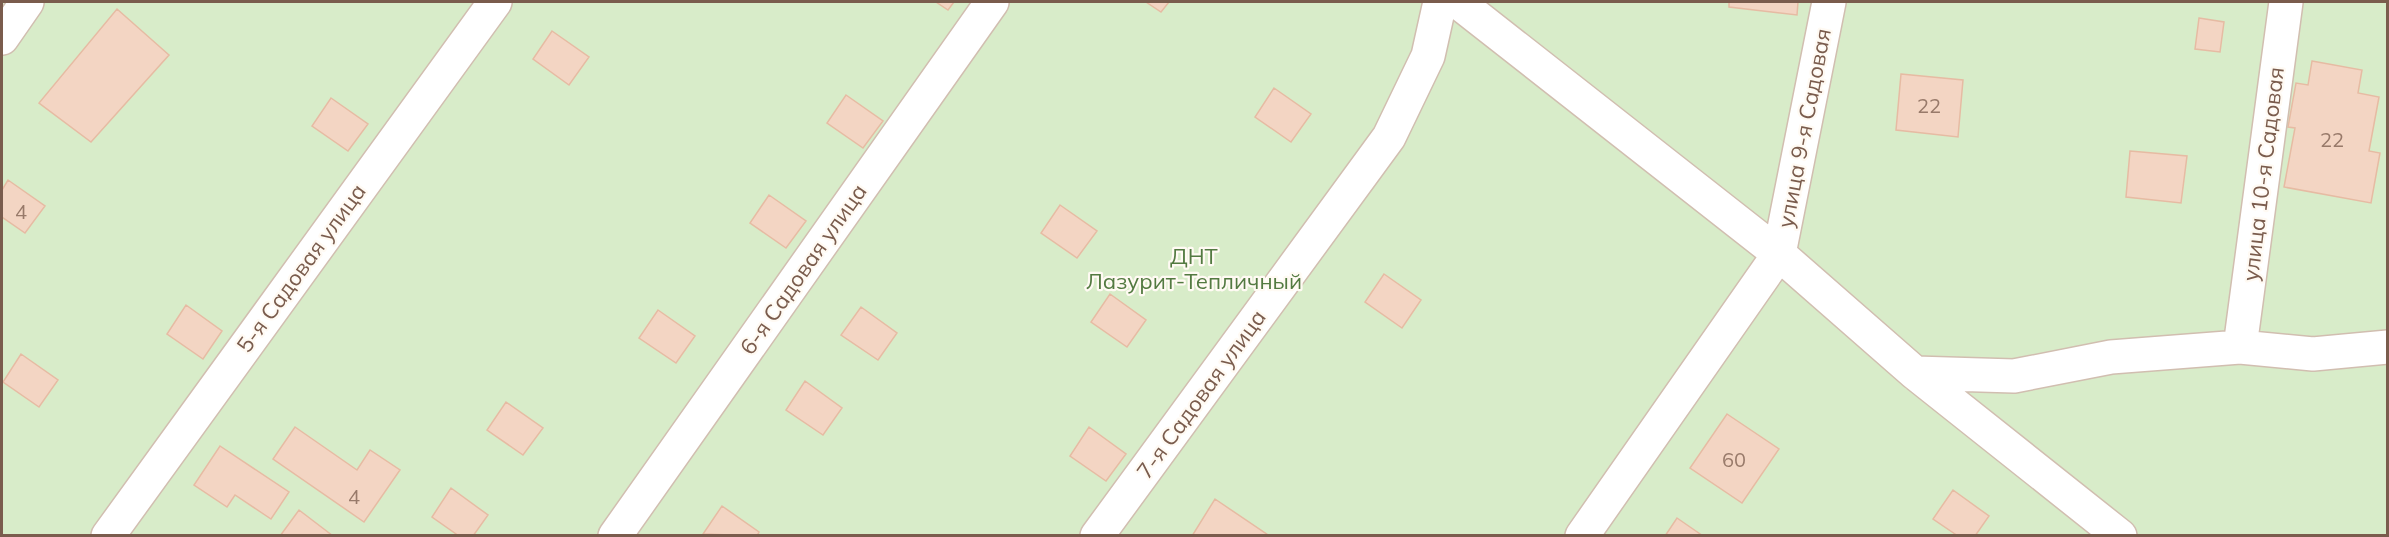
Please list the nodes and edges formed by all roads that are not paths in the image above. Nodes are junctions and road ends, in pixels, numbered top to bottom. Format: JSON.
{"nodes":[{"id":1,"x":27,"y":2,"type":"edge"},
{"id":2,"x":495,"y":2,"type":"edge"},
{"id":3,"x":992,"y":2,"type":"edge"},
{"id":4,"x":1440,"y":2,"type":"edge"},
{"id":5,"x":1458,"y":2,"type":"edge"},
{"id":6,"x":1828,"y":2,"type":"edge"},
{"id":7,"x":2286,"y":2,"type":"edge"},
{"id":8,"x":2,"y":38,"type":"edge"},
{"id":9,"x":1779,"y":254,"type":"junction"},
{"id":10,"x":2240,"y":347,"type":"junction"},
{"id":11,"x":2388,"y":347,"type":"edge"},
{"id":12,"x":1915,"y":373,"type":"junction"},
{"id":13,"x":108,"y":536,"type":"edge"},
{"id":14,"x":615,"y":536,"type":"edge"},
{"id":15,"x":1098,"y":536,"type":"edge"},
{"id":16,"x":1582,"y":536,"type":"edge"},
{"id":17,"x":2120,"y":536,"type":"edge"}],
"edges":[{"from":1,"to":8,"type":"street"},
{"from":2,"to":13,"type":"street","name":"5-я Садовая улица"},
{"from":3,"to":14,"type":"street","name":"6-я Садовая улица"},
{"from":4,"to":15,"type":"street","name":"7-я Садовая улица"},
{"from":5,"to":9,"type":"street"},
{"from":6,"to":9,"type":"street","name":"улица 9-я Садовая"},
{"from":7,"to":10,"type":"street","name":"улица 10-я Садовая"},
{"from":9,"to":12,"type":"street"},
{"from":9,"to":16,"type":"street"},
{"from":10,"to":11,"type":"street"},
{"from":10,"to":12,"type":"street"},
{"from":12,"to":17,"type":"street"}]}
